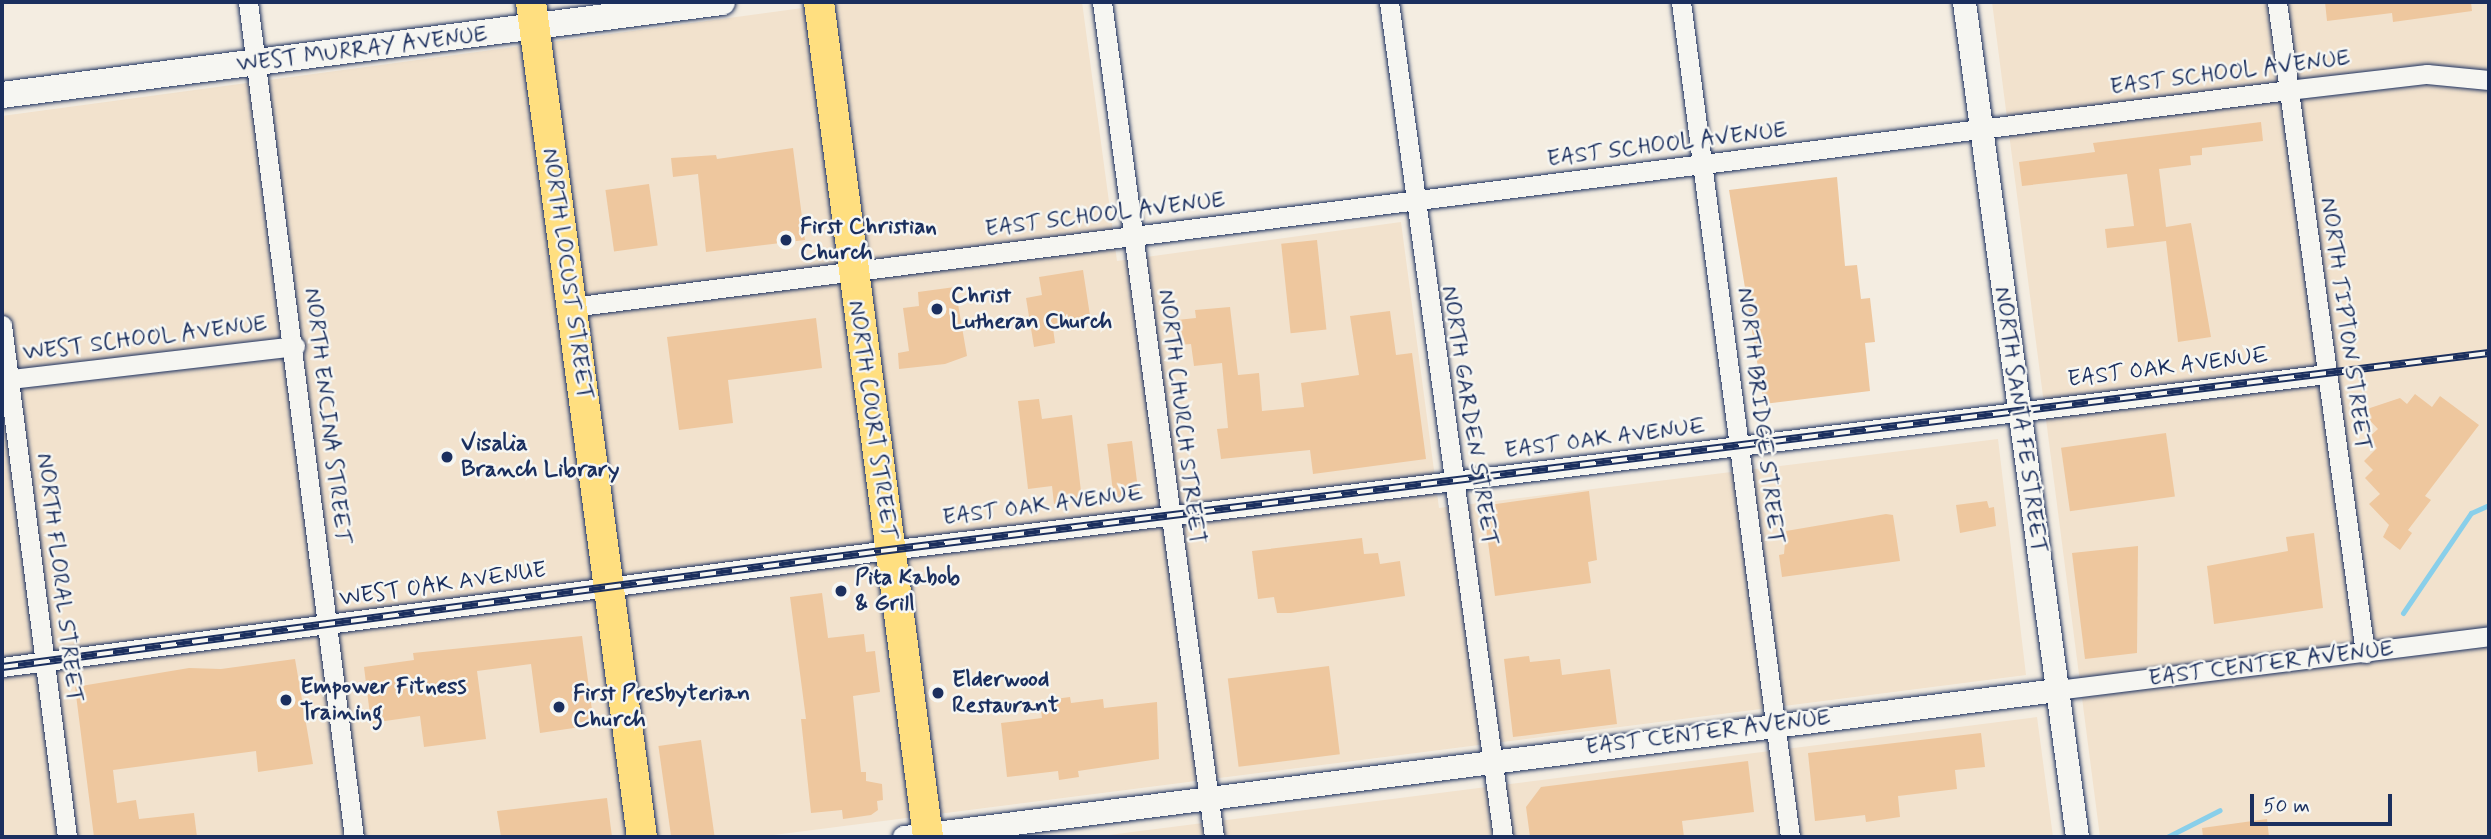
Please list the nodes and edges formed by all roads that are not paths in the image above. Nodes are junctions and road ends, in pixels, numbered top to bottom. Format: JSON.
{"nodes":[{"id":1,"x":248,"y":2,"type":"edge"},
{"id":2,"x":722,"y":2,"type":"edge"},
{"id":3,"x":819,"y":2,"type":"edge"},
{"id":4,"x":1102,"y":2,"type":"edge"},
{"id":5,"x":1388,"y":2,"type":"edge"},
{"id":6,"x":1681,"y":2,"type":"edge"},
{"id":7,"x":1964,"y":2,"type":"edge"},
{"id":8,"x":2277,"y":2,"type":"edge"},
{"id":9,"x":533,"y":15,"type":"edge"},
{"id":10,"x":257,"y":62,"type":"junction"},
{"id":11,"x":2489,"y":80,"type":"edge"},
{"id":12,"x":2288,"y":90,"type":"junction"},
{"id":13,"x":2,"y":96,"type":"edge"},
{"id":14,"x":1980,"y":128,"type":"junction"},
{"id":15,"x":1704,"y":166,"type":"junction"},
{"id":16,"x":1413,"y":203,"type":"junction"},
{"id":17,"x":1134,"y":235,"type":"junction"},
{"id":18,"x":851,"y":272,"type":"junction"},
{"id":19,"x":571,"y":307,"type":"junction"},
{"id":20,"x":2,"y":325,"type":"edge"},
{"id":21,"x":295,"y":346,"type":"junction"},
{"id":22,"x":2327,"y":374,"type":"junction"},
{"id":23,"x":5,"y":380,"type":"edge"},
{"id":24,"x":2021,"y":410,"type":"junction"},
{"id":25,"x":1738,"y":447,"type":"junction"},
{"id":26,"x":1456,"y":482,"type":"junction"},
{"id":27,"x":1169,"y":516,"type":"junction"},
{"id":28,"x":890,"y":549,"type":"junction"},
{"id":29,"x":612,"y":587,"type":"junction"},
{"id":30,"x":326,"y":626,"type":"junction"},
{"id":31,"x":2489,"y":636,"type":"edge"},
{"id":32,"x":2365,"y":653,"type":"junction"},
{"id":33,"x":46,"y":662,"type":"junction"},
{"id":34,"x":2,"y":667,"type":"edge"},
{"id":35,"x":2057,"y":690,"type":"junction"},
{"id":36,"x":1775,"y":724,"type":"junction"},
{"id":37,"x":1493,"y":761,"type":"junction"},
{"id":38,"x":1209,"y":797,"type":"junction"},
{"id":39,"x":920,"y":836,"type":"edge"},
{"id":40,"x":67,"y":837,"type":"edge"},
{"id":41,"x":354,"y":837,"type":"edge"},
{"id":42,"x":642,"y":837,"type":"edge"},
{"id":43,"x":1214,"y":837,"type":"edge"},
{"id":44,"x":1503,"y":837,"type":"edge"},
{"id":45,"x":1790,"y":837,"type":"edge"},
{"id":46,"x":2077,"y":837,"type":"edge"}],
"edges":[{"from":1,"to":10,"type":"street","name":"NORTH ENCINA STREET"},
{"from":2,"to":9,"type":"main road","name":"WEST MURRAY AVENUE"},
{"from":3,"to":18,"type":"main road","name":"NORTH COURT STREET"},
{"from":4,"to":17,"type":"street","name":"NORTH CHURCH STREET"},
{"from":5,"to":16,"type":"street","name":"NORTH GARDEN STREET"},
{"from":6,"to":15,"type":"street","name":"NORTH BRIDGE STREET"},
{"from":7,"to":14,"type":"street","name":"NORTH SANTA FE STREET"},
{"from":8,"to":12,"type":"street","name":"NORTH TIPTON STREET"},
{"from":9,"to":10,"type":"main road","name":"WEST MURRAY AVENUE"},
{"from":9,"to":19,"type":"main road","name":"NORTH LOCUST STREET"},
{"from":10,"to":13,"type":"main road","name":"WEST MURRAY AVENUE"},
{"from":10,"to":21,"type":"street","name":"NORTH ENCINA STREET"},
{"from":11,"to":12,"type":"street","name":"EAST SCHOOL AVENUE"},
{"from":12,"to":14,"type":"street","name":"EAST SCHOOL AVENUE"},
{"from":12,"to":22,"type":"street","name":"NORTH TIPTON STREET"},
{"from":14,"to":15,"type":"street","name":"EAST SCHOOL AVENUE"},
{"from":14,"to":24,"type":"street","name":"NORTH SANTA FE STREET"},
{"from":15,"to":16,"type":"street","name":"EAST SCHOOL AVENUE"},
{"from":15,"to":25,"type":"street","name":"NORTH BRIDGE STREET"},
{"from":16,"to":17,"type":"street","name":"EAST SCHOOL AVENUE"},
{"from":16,"to":26,"type":"street","name":"NORTH GARDEN STREET"},
{"from":17,"to":18,"type":"street","name":"EAST SCHOOL AVENUE"},
{"from":17,"to":27,"type":"street","name":"NORTH CHURCH STREET"},
{"from":18,"to":19,"type":"street"},
{"from":18,"to":28,"type":"main road","name":"NORTH COURT STREET"},
{"from":19,"to":29,"type":"main road","name":"NORTH LOCUST STREET"},
{"from":20,"to":23,"type":"street","name":"NORTH FLORAL STREET"},
{"from":21,"to":23,"type":"street","name":"WEST SCHOOL AVENUE"},
{"from":21,"to":30,"type":"street","name":"NORTH ENCINA STREET"},
{"from":22,"to":24,"type":"street","name":"EAST OAK AVENUE"},
{"from":22,"to":32,"type":"street","name":"NORTH TIPTON STREET"},
{"from":23,"to":33,"type":"street","name":"NORTH FLORAL STREET"},
{"from":24,"to":25,"type":"street","name":"EAST OAK AVENUE"},
{"from":24,"to":35,"type":"street","name":"NORTH SANTA FE STREET"},
{"from":25,"to":26,"type":"street","name":"EAST OAK AVENUE"},
{"from":25,"to":36,"type":"street","name":"NORTH BRIDGE STREET"},
{"from":26,"to":27,"type":"street","name":"EAST OAK AVENUE"},
{"from":26,"to":37,"type":"street","name":"NORTH GARDEN STREET"},
{"from":27,"to":28,"type":"street","name":"EAST OAK AVENUE"},
{"from":27,"to":38,"type":"street","name":"NORTH CHURCH STREET"},
{"from":28,"to":29,"type":"street","name":"WEST OAK AVENUE"},
{"from":28,"to":39,"type":"main road","name":"NORTH COURT STREET"},
{"from":29,"to":30,"type":"street","name":"WEST OAK AVENUE"},
{"from":29,"to":42,"type":"main road","name":"NORTH LOCUST STREET"},
{"from":30,"to":33,"type":"street","name":"WEST OAK AVENUE"},
{"from":30,"to":41,"type":"street","name":"NORTH ENCINA STREET"},
{"from":31,"to":32,"type":"street","name":"EAST CENTER AVENUE"},
{"from":32,"to":35,"type":"street","name":"EAST CENTER AVENUE"},
{"from":33,"to":34,"type":"street","name":"WEST OAK AVENUE"},
{"from":33,"to":40,"type":"street","name":"NORTH FLORAL STREET"},
{"from":35,"to":36,"type":"street","name":"EAST CENTER AVENUE"},
{"from":35,"to":46,"type":"street","name":"NORTH SANTA FE STREET"},
{"from":36,"to":37,"type":"street","name":"EAST CENTER AVENUE"},
{"from":36,"to":45,"type":"street","name":"NORTH BRIDGE STREET"},
{"from":37,"to":38,"type":"street","name":"EAST CENTER AVENUE"},
{"from":37,"to":44,"type":"street","name":"NORTH GARDEN STREET"},
{"from":38,"to":39,"type":"street","name":"EAST CENTER AVENUE"},
{"from":38,"to":43,"type":"street","name":"NORTH CHURCH STREET"}]}
